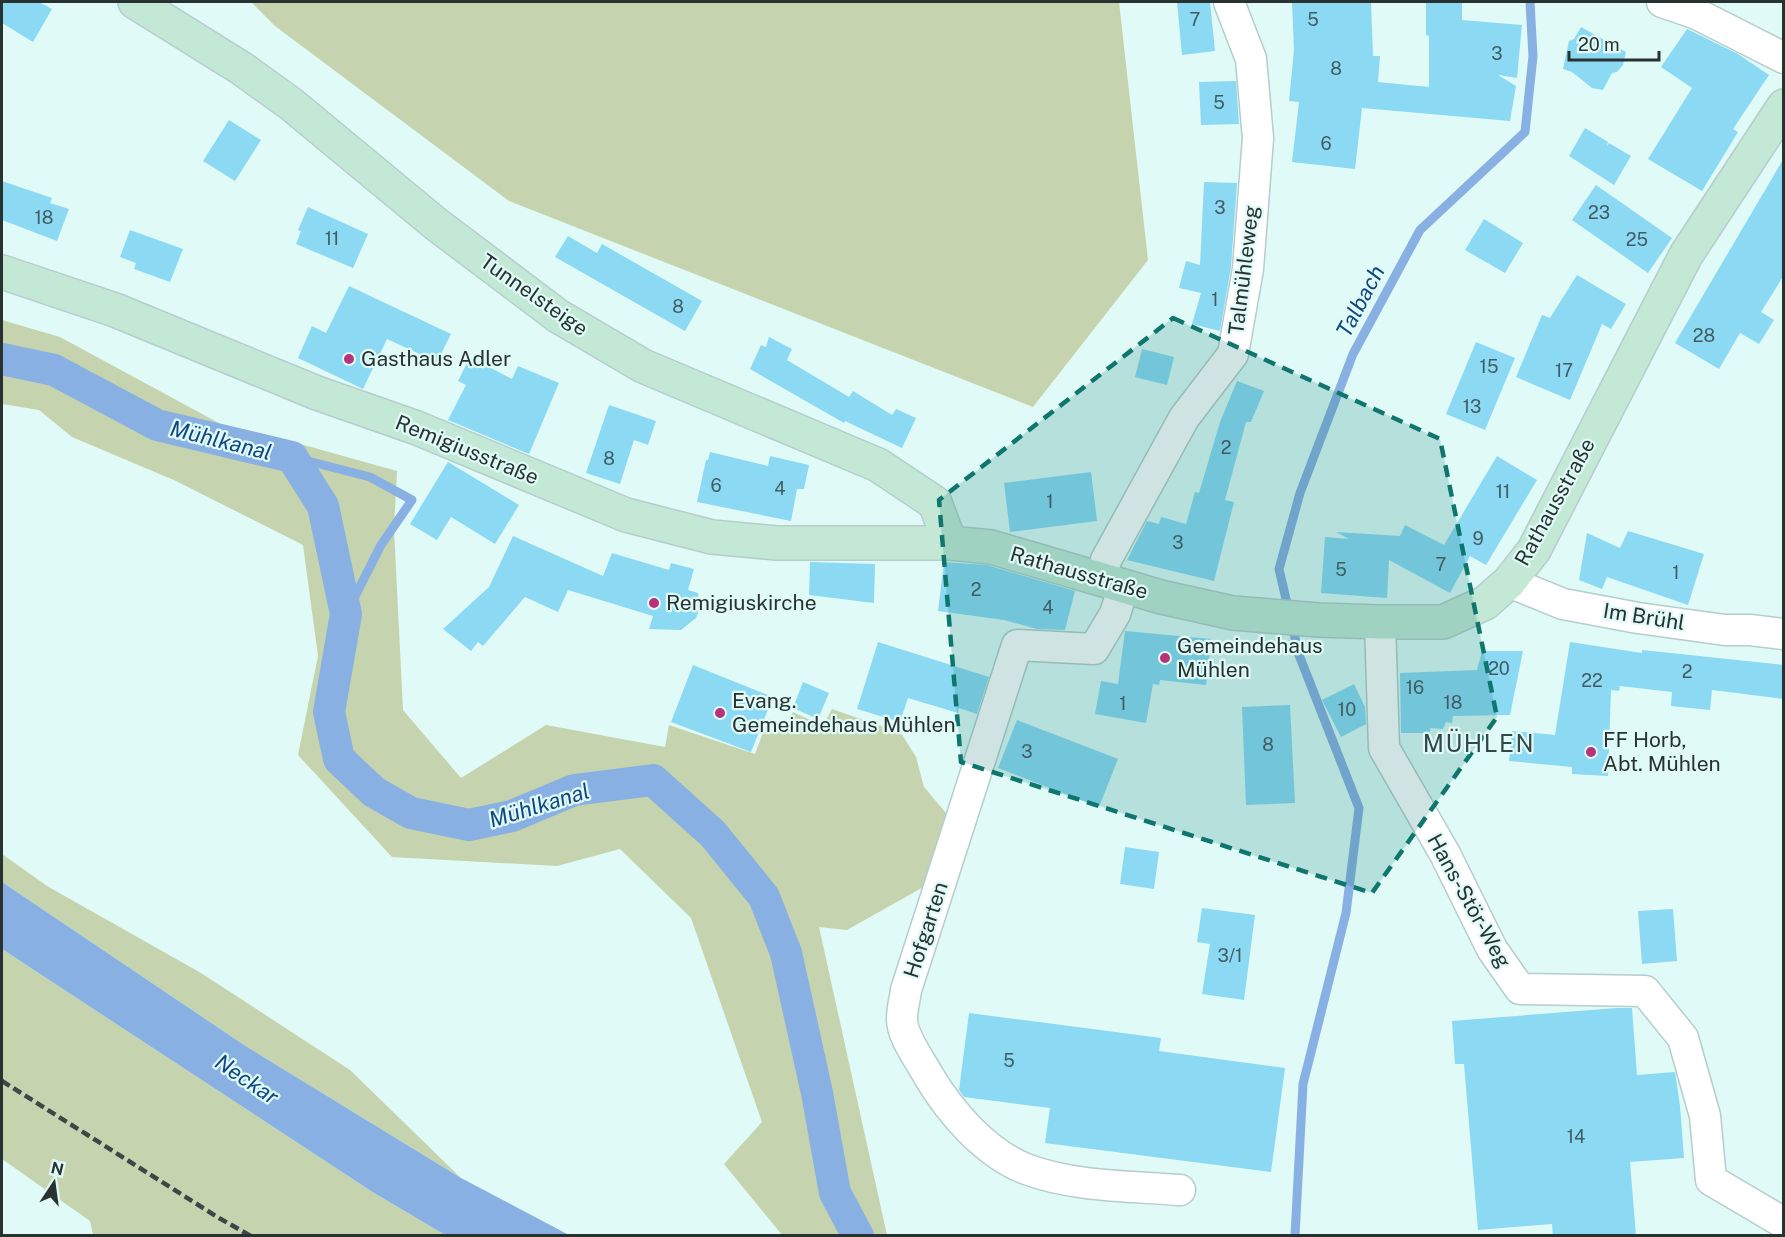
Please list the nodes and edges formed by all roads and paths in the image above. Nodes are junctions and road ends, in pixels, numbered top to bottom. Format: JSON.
{"nodes":[{"id":1,"x":135,"y":2,"type":"edge"},
{"id":2,"x":1231,"y":2,"type":"edge"},
{"id":3,"x":1662,"y":2,"type":"edge"},
{"id":4,"x":1784,"y":58,"type":"edge"},
{"id":5,"x":1784,"y":106,"type":"edge"},
{"id":6,"x":2,"y":272,"type":"edge"},
{"id":7,"x":950,"y":543,"type":"junction"},
{"id":8,"x":1112,"y":582,"type":"junction"},
{"id":9,"x":1509,"y":582,"type":"junction"},
{"id":10,"x":1380,"y":622,"type":"junction"},
{"id":11,"x":1784,"y":634,"type":"edge"},
{"id":12,"x":1180,"y":1191,"type":"dead end"},
{"id":13,"x":1784,"y":1223,"type":"edge"}],
"edges":[{"from":1,"to":7,"type":"main road","name":"Tunnelsteige"},
{"from":2,"to":8,"type":"street","name":"Talmühleweg"},
{"from":3,"to":4,"type":"street"},
{"from":5,"to":9,"type":"main road","name":"Rathausstraße"},
{"from":6,"to":7,"type":"main road","name":"Remigiusstraße"},
{"from":7,"to":8,"type":"main road","name":"Rathausstraße"},
{"from":8,"to":10,"type":"main road","name":"Rathausstraße"},
{"from":8,"to":12,"type":"street","name":"Hofgarten"},
{"from":9,"to":10,"type":"main road","name":"Rathausstraße"},
{"from":9,"to":11,"type":"street","name":"Im Brühl"},
{"from":10,"to":13,"type":"street","name":"Hans-Stör-Weg"}]}
